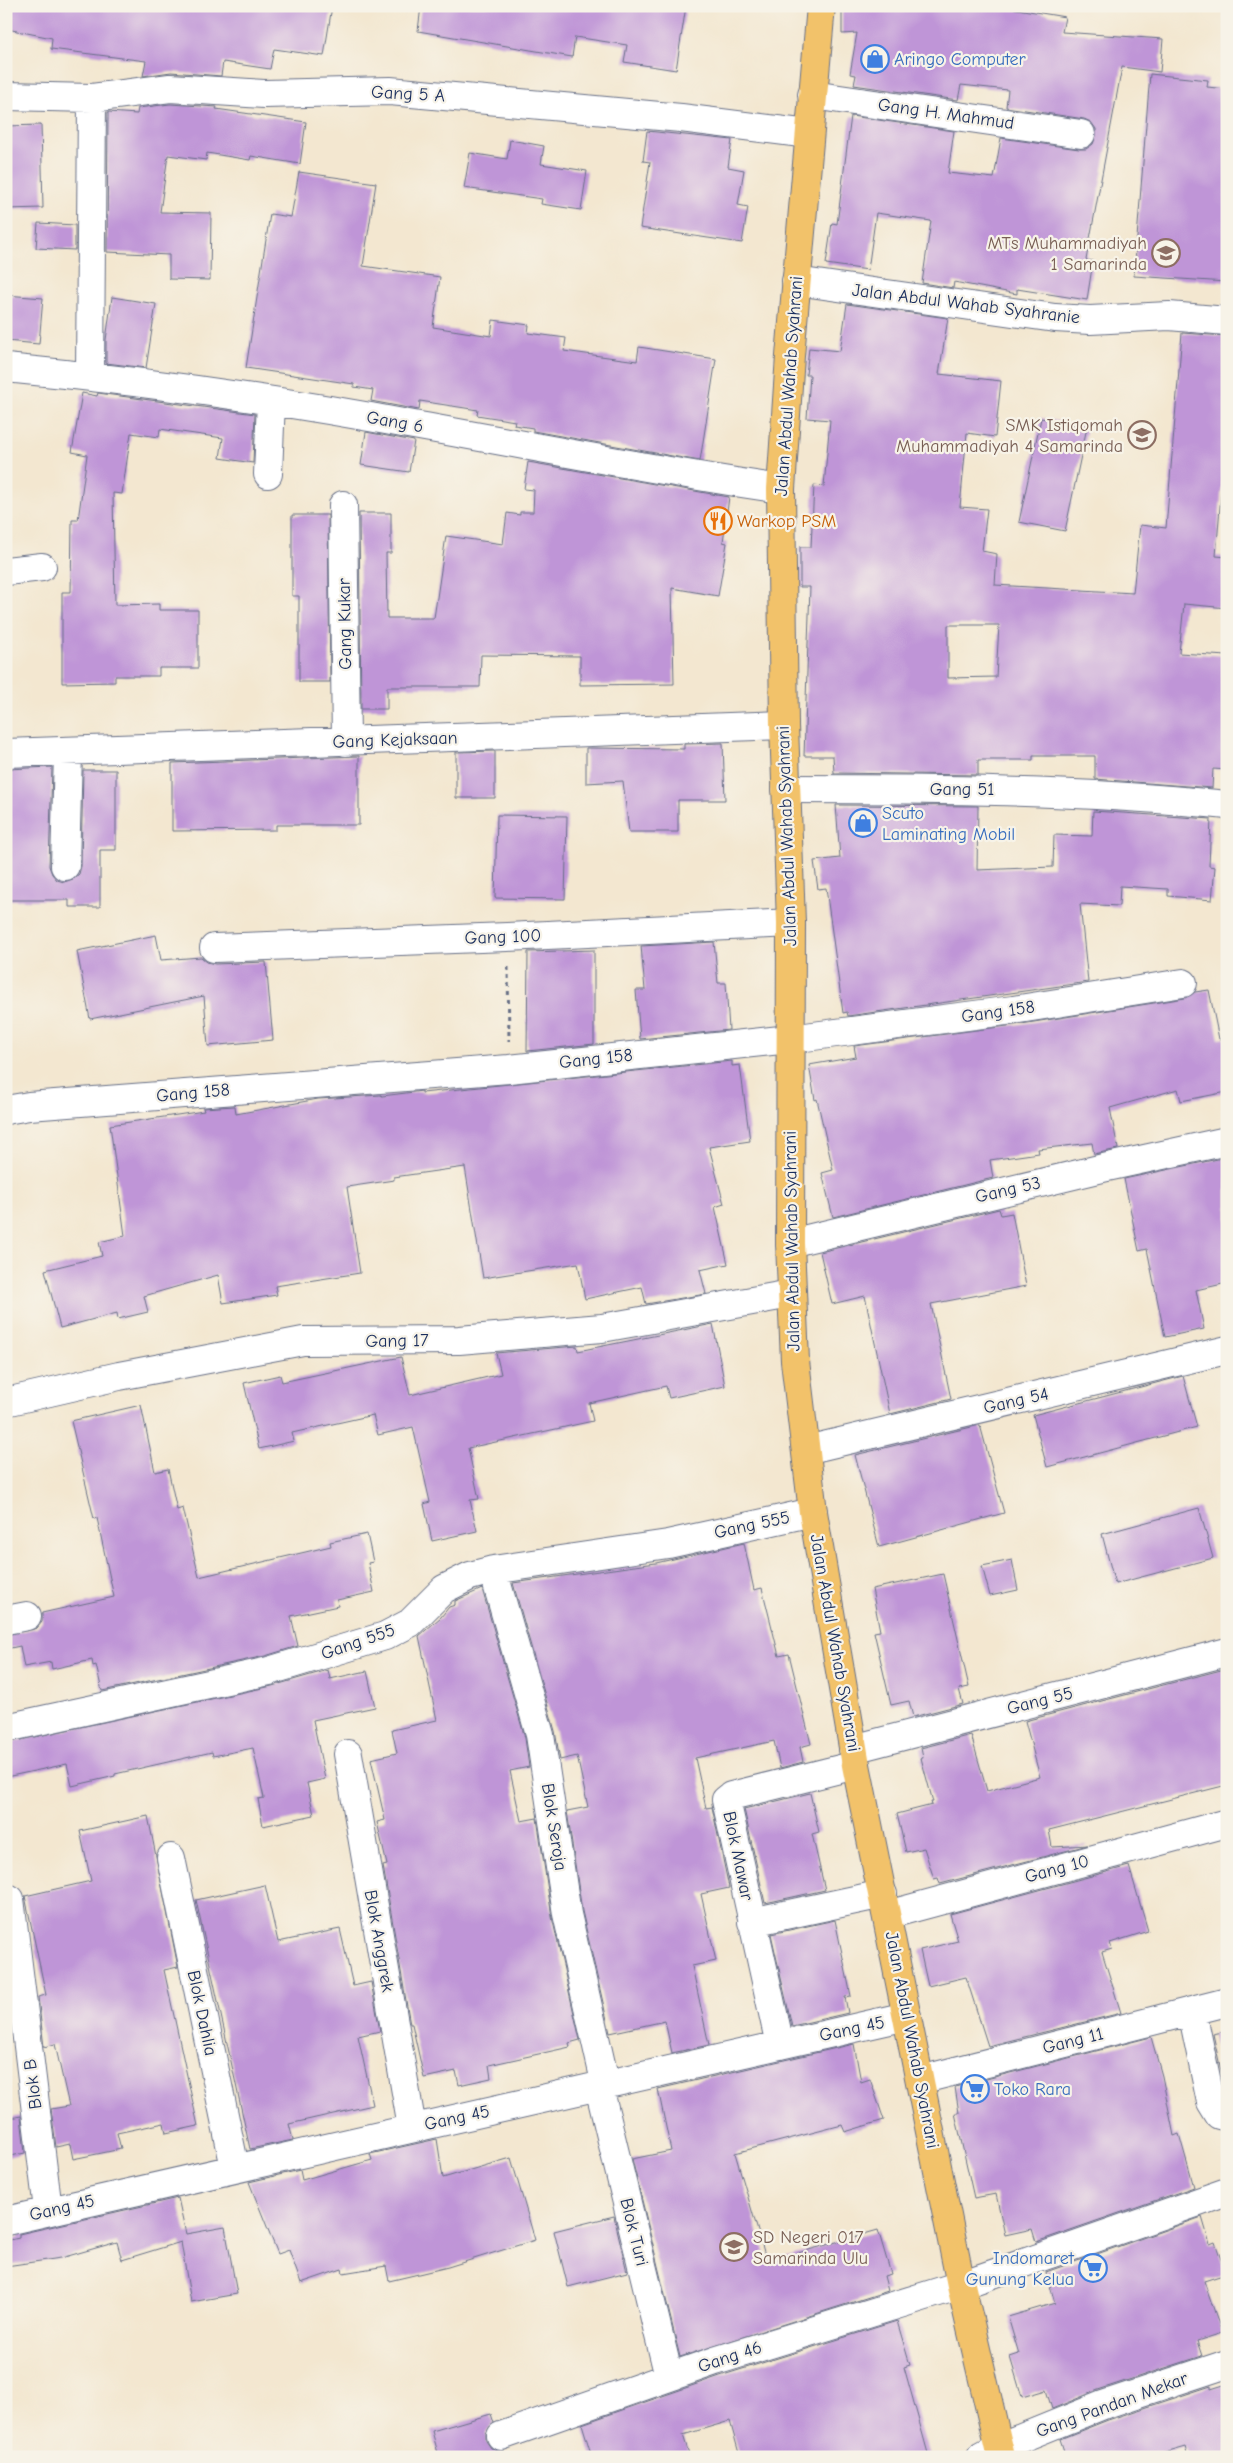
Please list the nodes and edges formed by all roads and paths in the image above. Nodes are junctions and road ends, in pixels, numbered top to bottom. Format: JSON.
{"nodes":[{"id":1,"x":820,"y":6,"type":"edge"},
{"id":2,"x":812,"y":95,"type":"junction"},
{"id":3,"x":6,"y":96,"type":"edge"},
{"id":4,"x":92,"y":98,"type":"junction"},
{"id":5,"x":809,"y":134,"type":"junction"},
{"id":6,"x":1081,"y":134,"type":"dead end"},
{"id":7,"x":796,"y":282,"type":"junction"},
{"id":8,"x":1227,"y":321,"type":"edge"},
{"id":9,"x":6,"y":368,"type":"edge"},
{"id":10,"x":90,"y":376,"type":"junction"},
{"id":11,"x":271,"y":401,"type":"junction"},
{"id":12,"x":268,"y":474,"type":"dead end"},
{"id":13,"x":781,"y":489,"type":"junction"},
{"id":14,"x":344,"y":505,"type":"dead end"},
{"id":15,"x":42,"y":567,"type":"dead end"},
{"id":16,"x":6,"y":571,"type":"edge"},
{"id":17,"x":784,"y":725,"type":"junction"},
{"id":18,"x":346,"y":742,"type":"junction"},
{"id":19,"x":68,"y":752,"type":"junction"},
{"id":20,"x":6,"y":753,"type":"edge"},
{"id":21,"x":786,"y":788,"type":"junction"},
{"id":22,"x":1227,"y":805,"type":"edge"},
{"id":23,"x":64,"y":866,"type":"dead end"},
{"id":24,"x":792,"y":923,"type":"junction"},
{"id":25,"x":507,"y":937,"type":"junction"},
{"id":26,"x":214,"y":948,"type":"dead end"},
{"id":27,"x":1183,"y":982,"type":"dead end"},
{"id":28,"x":790,"y":1039,"type":"junction"},
{"id":29,"x":509,"y":1069,"type":"junction"},
{"id":30,"x":6,"y":1110,"type":"edge"},
{"id":31,"x":1227,"y":1142,"type":"edge"},
{"id":32,"x":790,"y":1243,"type":"junction"},
{"id":33,"x":791,"y":1294,"type":"junction"},
{"id":34,"x":1227,"y":1350,"type":"edge"},
{"id":35,"x":6,"y":1402,"type":"edge"},
{"id":36,"x":806,"y":1450,"type":"junction"},
{"id":37,"x":813,"y":1512,"type":"junction"},
{"id":38,"x":492,"y":1570,"type":"junction"},
{"id":39,"x":1227,"y":1652,"type":"edge"},
{"id":40,"x":6,"y":1728,"type":"edge"},
{"id":41,"x":348,"y":1754,"type":"dead end"},
{"id":42,"x":854,"y":1757,"type":"junction"},
{"id":43,"x":1227,"y":1823,"type":"edge"},
{"id":44,"x":171,"y":1858,"type":"dead end"},
{"id":45,"x":10,"y":1899,"type":"dead end"},
{"id":46,"x":885,"y":1904,"type":"junction"},
{"id":47,"x":752,"y":1922,"type":"junction"},
{"id":48,"x":1227,"y":2002,"type":"edge"},
{"id":49,"x":1192,"y":2011,"type":"junction"},
{"id":50,"x":907,"y":2016,"type":"junction"},
{"id":51,"x":780,"y":2044,"type":"junction"},
{"id":52,"x":920,"y":2080,"type":"junction"},
{"id":53,"x":602,"y":2087,"type":"junction"},
{"id":54,"x":1227,"y":2116,"type":"edge"},
{"id":55,"x":412,"y":2128,"type":"junction"},
{"id":56,"x":234,"y":2168,"type":"junction"},
{"id":57,"x":1227,"y":2192,"type":"edge"},
{"id":58,"x":48,"y":2210,"type":"junction"},
{"id":59,"x":6,"y":2221,"type":"edge"},
{"id":60,"x":961,"y":2285,"type":"junction"},
{"id":61,"x":1227,"y":2364,"type":"edge"},
{"id":62,"x":669,"y":2377,"type":"junction"},
{"id":63,"x":501,"y":2436,"type":"dead end"},
{"id":64,"x":994,"y":2453,"type":"edge"}],
"edges":[{"from":1,"to":2,"type":"highway","name":"Jalan Abdul Wahab Syahrani"},
{"from":2,"to":5,"type":"highway","name":"Jalan Abdul Wahab Syahrani"},
{"from":2,"to":6,"type":"street","name":"Gang H. Mahmud"},
{"from":3,"to":4,"type":"street","name":"Gang 5 A"},
{"from":4,"to":5,"type":"street","name":"Gang 5 A"},
{"from":4,"to":10,"type":"street"},
{"from":5,"to":7,"type":"highway","name":"Jalan Abdul Wahab Syahrani"},
{"from":7,"to":8,"type":"street","name":"Jalan Abdul Wahab Syahranie"},
{"from":7,"to":13,"type":"highway","name":"Jalan Abdul Wahab Syahrani"},
{"from":9,"to":10,"type":"street","name":"Gang 6"},
{"from":10,"to":11,"type":"street","name":"Gang 6"},
{"from":11,"to":12,"type":"street"},
{"from":11,"to":13,"type":"street","name":"Gang 6"},
{"from":13,"to":17,"type":"highway","name":"Jalan Abdul Wahab Syahrani"},
{"from":14,"to":18,"type":"street","name":"Gang Kukar"},
{"from":15,"to":16,"type":"street"},
{"from":17,"to":18,"type":"street","name":"Gang Kejaksaan"},
{"from":17,"to":21,"type":"highway","name":"Jalan Abdul Wahab Syahrani"},
{"from":18,"to":19,"type":"street","name":"Gang Kejaksaan"},
{"from":19,"to":20,"type":"street","name":"Gang Kejaksaan"},
{"from":19,"to":23,"type":"street"},
{"from":21,"to":22,"type":"street","name":"Gang 51"},
{"from":21,"to":24,"type":"highway","name":"Jalan Abdul Wahab Syahrani"},
{"from":24,"to":25,"type":"street","name":"Gang 100"},
{"from":24,"to":28,"type":"highway","name":"Jalan Abdul Wahab Syahrani"},
{"from":25,"to":26,"type":"street","name":"Gang 100"},
{"from":25,"to":29,"type":"path"},
{"from":27,"to":28,"type":"street","name":"Gang 158"},
{"from":28,"to":29,"type":"street","name":"Gang 158"},
{"from":28,"to":32,"type":"highway","name":"Jalan Abdul Wahab Syahrani"},
{"from":29,"to":30,"type":"street","name":"Gang 158"},
{"from":31,"to":32,"type":"street","name":"Gang 53"},
{"from":32,"to":33,"type":"highway","name":"Jalan Abdul Wahab Syahrani"},
{"from":33,"to":35,"type":"street","name":"Gang 17"},
{"from":33,"to":36,"type":"highway","name":"Jalan Abdul Wahab Syahrani"},
{"from":34,"to":36,"type":"street","name":"Gang 54"},
{"from":36,"to":37,"type":"highway","name":"Jalan Abdul Wahab Syahrani"},
{"from":37,"to":38,"type":"street","name":"Gang 555"},
{"from":37,"to":42,"type":"highway","name":"Jalan Abdul Wahab Syahrani"},
{"from":38,"to":40,"type":"street","name":"Gang 555"},
{"from":38,"to":53,"type":"street","name":"Blok Seroja"},
{"from":39,"to":42,"type":"street","name":"Gang 55"},
{"from":41,"to":55,"type":"street","name":"Blok Anggrek"},
{"from":42,"to":46,"type":"highway","name":"Jalan Abdul Wahab Syahrani"},
{"from":42,"to":47,"type":"street","name":"Blok Mawar"},
{"from":43,"to":46,"type":"street","name":"Gang 10"},
{"from":44,"to":56,"type":"street","name":"Blok Dahlia"},
{"from":45,"to":58,"type":"street","name":"Blok B"},
{"from":46,"to":47,"type":"street","name":"Gang 10"},
{"from":46,"to":50,"type":"highway","name":"Jalan Abdul Wahab Syahrani"},
{"from":47,"to":51,"type":"street","name":"Blok Mawar"},
{"from":48,"to":49,"type":"street","name":"Gang 11"},
{"from":49,"to":52,"type":"street","name":"Gang 11"},
{"from":49,"to":54,"type":"street"},
{"from":50,"to":51,"type":"street","name":"Gang 45"},
{"from":50,"to":52,"type":"highway","name":"Jalan Abdul Wahab Syahrani"},
{"from":51,"to":53,"type":"street","name":"Gang 45"},
{"from":52,"to":60,"type":"highway","name":"Jalan Abdul Wahab Syahrani"},
{"from":53,"to":55,"type":"street","name":"Gang 45"},
{"from":53,"to":62,"type":"street","name":"Blok Turi"},
{"from":55,"to":56,"type":"street","name":"Gang 45"},
{"from":56,"to":58,"type":"street","name":"Gang 45"},
{"from":57,"to":60,"type":"street","name":"Gang 46"},
{"from":58,"to":59,"type":"street","name":"Gang 45"},
{"from":60,"to":62,"type":"street","name":"Gang 46"},
{"from":60,"to":64,"type":"highway","name":"Jalan Abdul Wahab Syahrani"},
{"from":61,"to":64,"type":"street","name":"Gang Pandan Mekar"},
{"from":62,"to":63,"type":"street","name":"Gang 46"}]}
